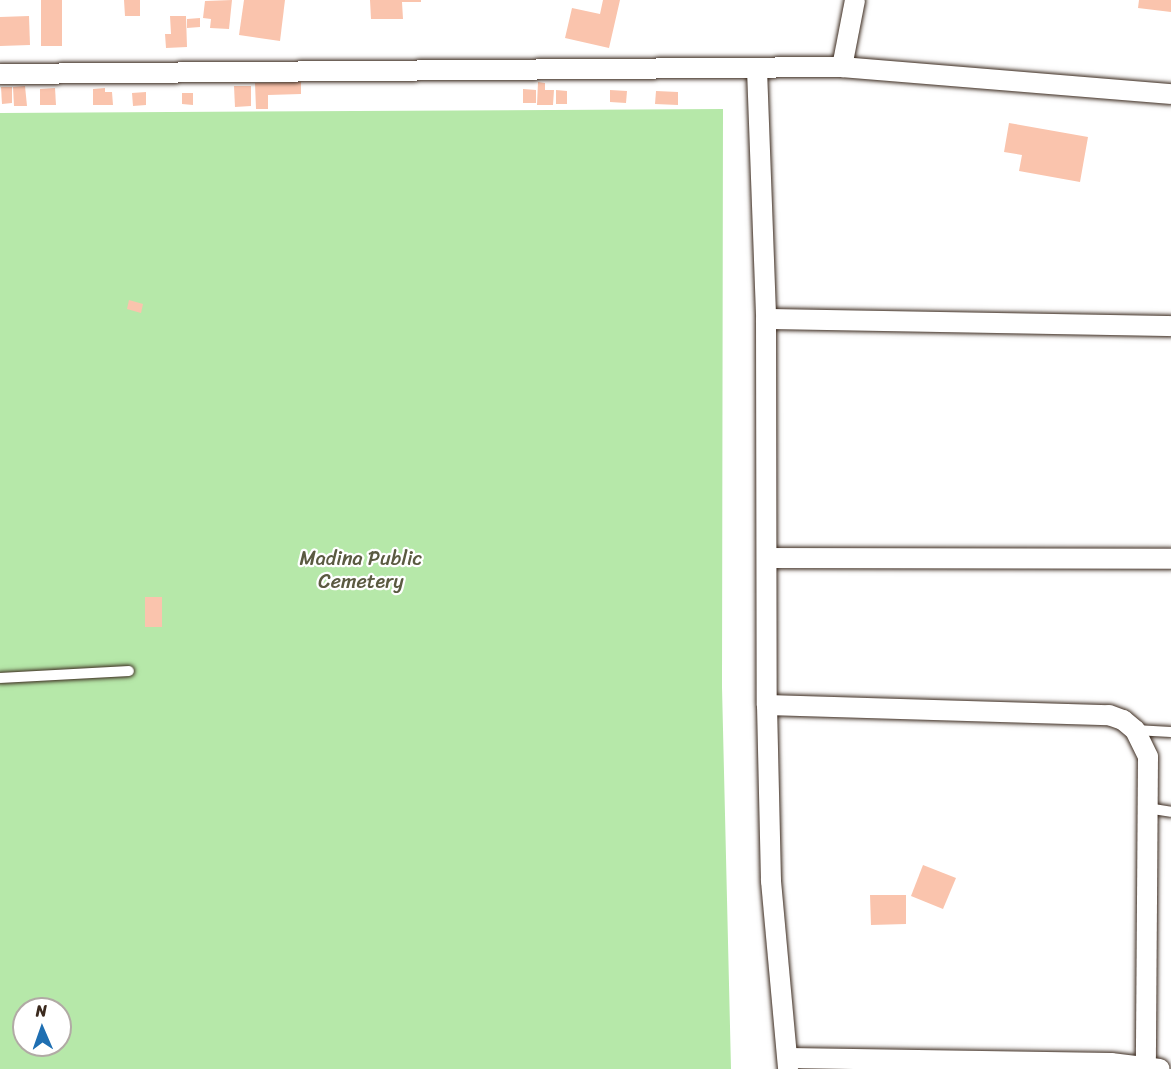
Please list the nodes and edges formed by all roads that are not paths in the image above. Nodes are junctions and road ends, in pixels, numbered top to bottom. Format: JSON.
{"nodes":[{"id":1,"x":855,"y":0,"type":"edge"},
{"id":2,"x":842,"y":67,"type":"junction"},
{"id":3,"x":757,"y":69,"type":"junction"},
{"id":4,"x":0,"y":74,"type":"edge"},
{"id":5,"x":1171,"y":94,"type":"edge"},
{"id":6,"x":766,"y":318,"type":"junction"},
{"id":7,"x":1171,"y":326,"type":"edge"},
{"id":8,"x":768,"y":558,"type":"junction"},
{"id":9,"x":1171,"y":559,"type":"edge"},
{"id":10,"x":129,"y":671,"type":"dead end"},
{"id":11,"x":0,"y":678,"type":"edge"},
{"id":12,"x":767,"y":705,"type":"junction"},
{"id":13,"x":1135,"y":730,"type":"junction"},
{"id":14,"x":1171,"y":732,"type":"edge"},
{"id":15,"x":1147,"y":808,"type":"junction"},
{"id":16,"x":1171,"y":812,"type":"edge"},
{"id":17,"x":788,"y":1064,"type":"edge"},
{"id":18,"x":1014,"y":1065,"type":"edge"},
{"id":19,"x":1153,"y":1068,"type":"edge"}],
"edges":[{"from":1,"to":2,"type":"street"},
{"from":2,"to":3,"type":"street"},
{"from":2,"to":5,"type":"street"},
{"from":3,"to":4,"type":"street"},
{"from":3,"to":6,"type":"street"},
{"from":6,"to":7,"type":"street"},
{"from":6,"to":8,"type":"street"},
{"from":8,"to":9,"type":"street"},
{"from":8,"to":12,"type":"street"},
{"from":10,"to":11,"type":"lane"},
{"from":12,"to":13,"type":"street"},
{"from":12,"to":17,"type":"street"},
{"from":13,"to":14,"type":"lane"},
{"from":13,"to":15,"type":"street"},
{"from":15,"to":16,"type":"lane"},
{"from":15,"to":19,"type":"street"},
{"from":17,"to":18,"type":"street"},
{"from":18,"to":19,"type":"street"}]}
